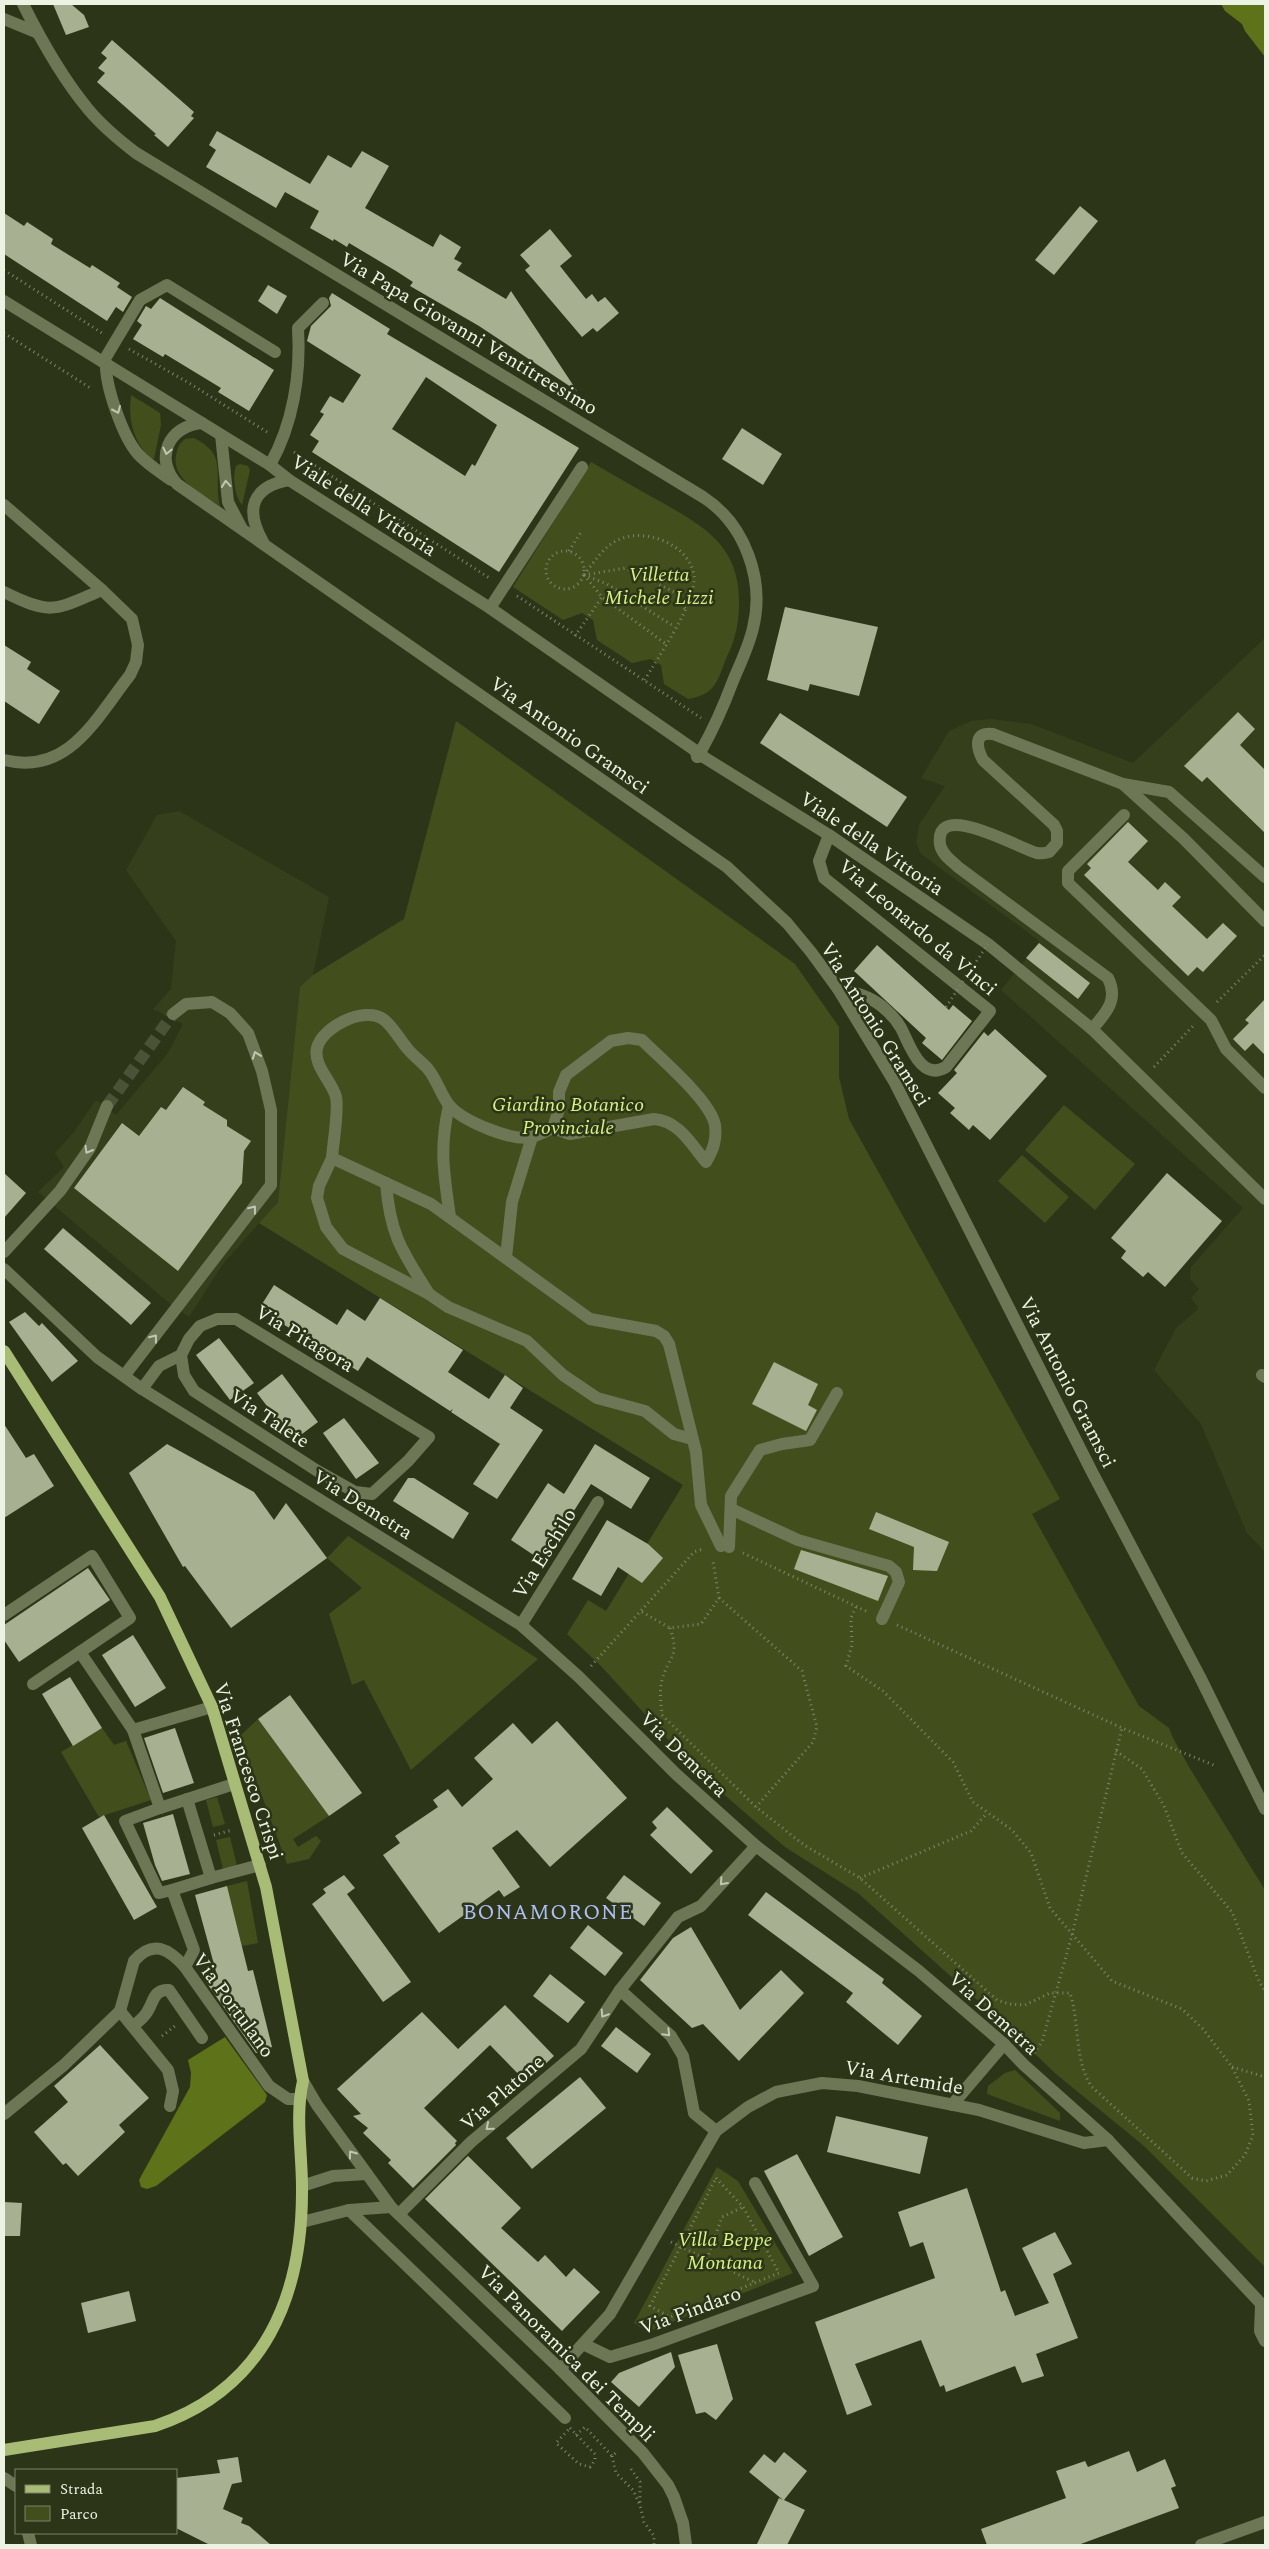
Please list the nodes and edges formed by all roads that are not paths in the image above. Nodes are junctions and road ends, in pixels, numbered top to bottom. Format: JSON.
{"nodes":[{"id":1,"x":23,"y":4,"type":"edge"},
{"id":2,"x":4,"y":20,"type":"edge"},
{"id":3,"x":38,"y":33,"type":"junction"},
{"id":4,"x":4,"y":302,"type":"edge"},
{"id":5,"x":322,"y":303,"type":"dead end"},
{"id":6,"x":274,"y":352,"type":"dead end"},
{"id":7,"x":104,"y":363,"type":"junction"},
{"id":8,"x":202,"y":423,"type":"junction"},
{"id":9,"x":221,"y":435,"type":"junction"},
{"id":10,"x":270,"y":465,"type":"junction"},
{"id":11,"x":582,"y":466,"type":"dead end"},
{"id":12,"x":289,"y":480,"type":"junction"},
{"id":13,"x":177,"y":484,"type":"junction"},
{"id":14,"x":4,"y":505,"type":"edge"},
{"id":15,"x":242,"y":530,"type":"junction"},
{"id":16,"x":264,"y":545,"type":"junction"},
{"id":17,"x":102,"y":590,"type":"junction"},
{"id":18,"x":4,"y":592,"type":"edge"},
{"id":19,"x":490,"y":608,"type":"junction"},
{"id":20,"x":700,"y":752,"type":"junction"},
{"id":21,"x":4,"y":760,"type":"edge"},
{"id":22,"x":1123,"y":784,"type":"junction"},
{"id":23,"x":1124,"y":815,"type":"dead end"},
{"id":24,"x":829,"y":835,"type":"junction"},
{"id":25,"x":1265,"y":878,"type":"edge"},
{"id":26,"x":1265,"y":921,"type":"edge"},
{"id":27,"x":838,"y":989,"type":"junction"},
{"id":28,"x":173,"y":1014,"type":"tunnel mouth"},
{"id":29,"x":1092,"y":1029,"type":"junction"},
{"id":30,"x":1265,"y":1088,"type":"edge"},
{"id":31,"x":449,"y":1105,"type":"junction"},
{"id":32,"x":108,"y":1106,"type":"tunnel mouth"},
{"id":33,"x":553,"y":1128,"type":"junction"},
{"id":34,"x":532,"y":1138,"type":"junction"},
{"id":35,"x":332,"y":1158,"type":"junction"},
{"id":36,"x":386,"y":1183,"type":"junction"},
{"id":37,"x":1265,"y":1199,"type":"edge"},
{"id":38,"x":450,"y":1217,"type":"junction"},
{"id":39,"x":4,"y":1252,"type":"edge"},
{"id":40,"x":506,"y":1257,"type":"junction"},
{"id":41,"x":4,"y":1269,"type":"edge"},
{"id":42,"x":430,"y":1294,"type":"junction"},
{"id":43,"x":4,"y":1351,"type":"edge"},
{"id":44,"x":181,"y":1355,"type":"junction"},
{"id":45,"x":124,"y":1376,"type":"junction"},
{"id":46,"x":142,"y":1389,"type":"junction"},
{"id":47,"x":837,"y":1393,"type":"dead end"},
{"id":48,"x":692,"y":1439,"type":"junction"},
{"id":49,"x":408,"y":1461,"type":"joint"},
{"id":50,"x":598,"y":1502,"type":"dead end"},
{"id":51,"x":731,"y":1509,"type":"junction"},
{"id":52,"x":4,"y":1615,"type":"edge"},
{"id":53,"x":882,"y":1619,"type":"road end"},
{"id":54,"x":521,"y":1625,"type":"junction"},
{"id":55,"x":80,"y":1652,"type":"junction"},
{"id":56,"x":33,"y":1684,"type":"dead end"},
{"id":57,"x":212,"y":1707,"type":"junction"},
{"id":58,"x":133,"y":1730,"type":"junction"},
{"id":59,"x":234,"y":1784,"type":"junction"},
{"id":60,"x":188,"y":1799,"type":"junction"},
{"id":61,"x":160,"y":1808,"type":"junction"},
{"id":62,"x":1265,"y":1809,"type":"edge"},
{"id":63,"x":756,"y":1846,"type":"junction"},
{"id":64,"x":260,"y":1865,"type":"junction"},
{"id":65,"x":211,"y":1878,"type":"junction"},
{"id":66,"x":172,"y":1890,"type":"junction"},
{"id":67,"x":185,"y":1967,"type":"junction"},
{"id":68,"x":620,"y":1990,"type":"junction"},
{"id":69,"x":120,"y":2011,"type":"junction"},
{"id":70,"x":133,"y":2026,"type":"junction"},
{"id":71,"x":202,"y":2038,"type":"dead end"},
{"id":72,"x":1004,"y":2044,"type":"junction"},
{"id":73,"x":303,"y":2081,"type":"junction"},
{"id":74,"x":299,"y":2099,"type":"junction"},
{"id":75,"x":952,"y":2105,"type":"junction"},
{"id":76,"x":170,"y":2106,"type":"dead end"},
{"id":77,"x":4,"y":2114,"type":"edge"},
{"id":78,"x":716,"y":2131,"type":"junction"},
{"id":79,"x":1108,"y":2140,"type":"junction"},
{"id":80,"x":367,"y":2174,"type":"junction"},
{"id":81,"x":755,"y":2183,"type":"dead end"},
{"id":82,"x":302,"y":2186,"type":"junction"},
{"id":83,"x":349,"y":2210,"type":"junction"},
{"id":84,"x":395,"y":2211,"type":"junction"},
{"id":85,"x":302,"y":2222,"type":"junction"},
{"id":86,"x":1263,"y":2306,"type":"edge"},
{"id":87,"x":1265,"y":2342,"type":"edge"},
{"id":88,"x":583,"y":2344,"type":"junction"},
{"id":89,"x":560,"y":2369,"type":"junction"},
{"id":90,"x":565,"y":2418,"type":"dead end"},
{"id":91,"x":4,"y":2450,"type":"edge"},
{"id":92,"x":4,"y":2478,"type":"edge"},
{"id":93,"x":15,"y":2485,"type":"edge"},
{"id":94,"x":1265,"y":2522,"type":"edge"},
{"id":95,"x":686,"y":2545,"type":"edge"},
{"id":96,"x":1201,"y":2545,"type":"edge"}],
"edges":[{"from":1,"to":3,"type":"street","name":"Via Papa Giovanni Ventitreesimo"},
{"from":2,"to":3,"type":"street"},
{"from":3,"to":20,"type":"street","name":"Via Papa Giovanni Ventitreesimo"},
{"from":4,"to":7,"type":"street","name":"Viale della Vittoria"},
{"from":5,"to":10,"type":"street"},
{"from":6,"to":7,"type":"street"},
{"from":7,"to":8,"type":"street","name":"Viale della Vittoria"},
{"from":7,"to":13,"type":"street","one_way":true},
{"from":8,"to":9,"type":"street","name":"Viale della Vittoria"},
{"from":8,"to":13,"type":"street","one_way":true},
{"from":9,"to":10,"type":"street","name":"Viale della Vittoria"},
{"from":15,"to":9,"type":"street","name":"Via Antonio Gramsci","one_way":true},
{"from":10,"to":12,"type":"street","name":"Viale della Vittoria"},
{"from":11,"to":19,"type":"street"},
{"from":12,"to":16,"type":"street"},
{"from":12,"to":19,"type":"street","name":"Viale della Vittoria"},
{"from":13,"to":15,"type":"street"},
{"from":14,"to":17,"type":"street"},
{"from":15,"to":16,"type":"street","name":"Via Antonio Gramsci"},
{"from":16,"to":27,"type":"street","name":"Via Antonio Gramsci"},
{"from":17,"to":18,"type":"street"},
{"from":17,"to":21,"type":"street"},
{"from":19,"to":20,"type":"street","name":"Viale della Vittoria"},
{"from":20,"to":24,"type":"street","name":"Viale della Vittoria"},
{"from":22,"to":25,"type":"street"},
{"from":22,"to":26,"type":"street"},
{"from":22,"to":29,"type":"street"},
{"from":23,"to":30,"type":"street"},
{"from":24,"to":27,"type":"street","name":"Via Leonardo da Vinci"},
{"from":24,"to":29,"type":"street","name":"Viale della Vittoria"},
{"from":27,"to":62,"type":"street","name":"Via Antonio Gramsci"},
{"from":45,"to":28,"type":"street","one_way":true},
{"from":29,"to":37,"type":"street","name":"Viale della Vittoria"},
{"from":31,"to":34,"type":"street"},
{"from":31,"to":35,"type":"street"},
{"from":31,"to":38,"type":"street"},
{"from":32,"to":39,"type":"street","one_way":true},
{"from":33,"to":33,"type":"street"},
{"from":33,"to":34,"type":"street"},
{"from":34,"to":40,"type":"street"},
{"from":35,"to":36,"type":"street"},
{"from":35,"to":42,"type":"street"},
{"from":36,"to":38,"type":"street"},
{"from":36,"to":42,"type":"street"},
{"from":38,"to":40,"type":"street"},
{"from":40,"to":48,"type":"street"},
{"from":41,"to":45,"type":"street","name":"Via Demetra"},
{"from":42,"to":48,"type":"street"},
{"from":43,"to":57,"type":"main road","name":"Via Francesco Crispi"},
{"from":44,"to":46,"type":"street"},
{"from":44,"to":49,"type":"street","name":"Via Talete"},
{"from":44,"to":49,"type":"street","name":"Via Pitagora"},
{"from":45,"to":46,"type":"street","name":"Via Demetra"},
{"from":46,"to":54,"type":"street","name":"Via Demetra"},
{"from":47,"to":51,"type":"street"},
{"from":48,"to":51,"type":"street"},
{"from":50,"to":54,"type":"street","name":"Via Eschilo"},
{"from":51,"to":53,"type":"street"},
{"from":52,"to":55,"type":"street"},
{"from":54,"to":63,"type":"street","name":"Via Demetra"},
{"from":55,"to":56,"type":"street"},
{"from":55,"to":58,"type":"street"},
{"from":57,"to":58,"type":"street"},
{"from":57,"to":59,"type":"main road","name":"Via Francesco Crispi"},
{"from":58,"to":61,"type":"street"},
{"from":59,"to":60,"type":"street"},
{"from":59,"to":64,"type":"main road","name":"Via Francesco Crispi"},
{"from":60,"to":61,"type":"street"},
{"from":60,"to":65,"type":"street"},
{"from":61,"to":66,"type":"street"},
{"from":63,"to":68,"type":"street","name":"Via Platone","one_way":true},
{"from":63,"to":72,"type":"street","name":"Via Demetra"},
{"from":64,"to":65,"type":"street"},
{"from":64,"to":73,"type":"main road","name":"Via Francesco Crispi"},
{"from":65,"to":66,"type":"street"},
{"from":66,"to":67,"type":"street"},
{"from":67,"to":69,"type":"street","name":"Via Portulano"},
{"from":67,"to":74,"type":"street","name":"Via Portulano"},
{"from":68,"to":78,"type":"street","one_way":true},
{"from":68,"to":84,"type":"street","name":"Via Platone","one_way":true},
{"from":69,"to":70,"type":"street"},
{"from":69,"to":77,"type":"street"},
{"from":70,"to":71,"type":"street"},
{"from":70,"to":76,"type":"street"},
{"from":72,"to":75,"type":"street"},
{"from":72,"to":79,"type":"street","name":"Via Demetra"},
{"from":73,"to":74,"type":"main road","name":"Via Francesco Crispi"},
{"from":80,"to":73,"type":"street","name":"Via Panoramica dei Templi","one_way":true},
{"from":74,"to":82,"type":"main road","name":"Via Francesco Crispi"},
{"from":75,"to":78,"type":"street","name":"Via Artemide"},
{"from":75,"to":79,"type":"street","name":"Via Artemide"},
{"from":78,"to":88,"type":"street","name":"Via Artemide"},
{"from":79,"to":86,"type":"street","name":"Via Demetra"},
{"from":80,"to":82,"type":"street"},
{"from":80,"to":84,"type":"street","name":"Via Panoramica dei Templi"},
{"from":81,"to":88,"type":"street","name":"Via Pindaro"},
{"from":82,"to":85,"type":"main road","name":"Via Francesco Crispi"},
{"from":83,"to":84,"type":"street"},
{"from":83,"to":85,"type":"street"},
{"from":83,"to":90,"type":"street"},
{"from":84,"to":89,"type":"street","name":"Via Panoramica dei Templi"},
{"from":85,"to":91,"type":"main road","name":"Via Francesco Crispi"},
{"from":86,"to":87,"type":"street","name":"Via Demetra"},
{"from":88,"to":89,"type":"street","name":"Via Artemide"},
{"from":89,"to":95,"type":"street","name":"Via Panoramica dei Templi"},
{"from":92,"to":93,"type":"street"},
{"from":94,"to":96,"type":"street"}]}
